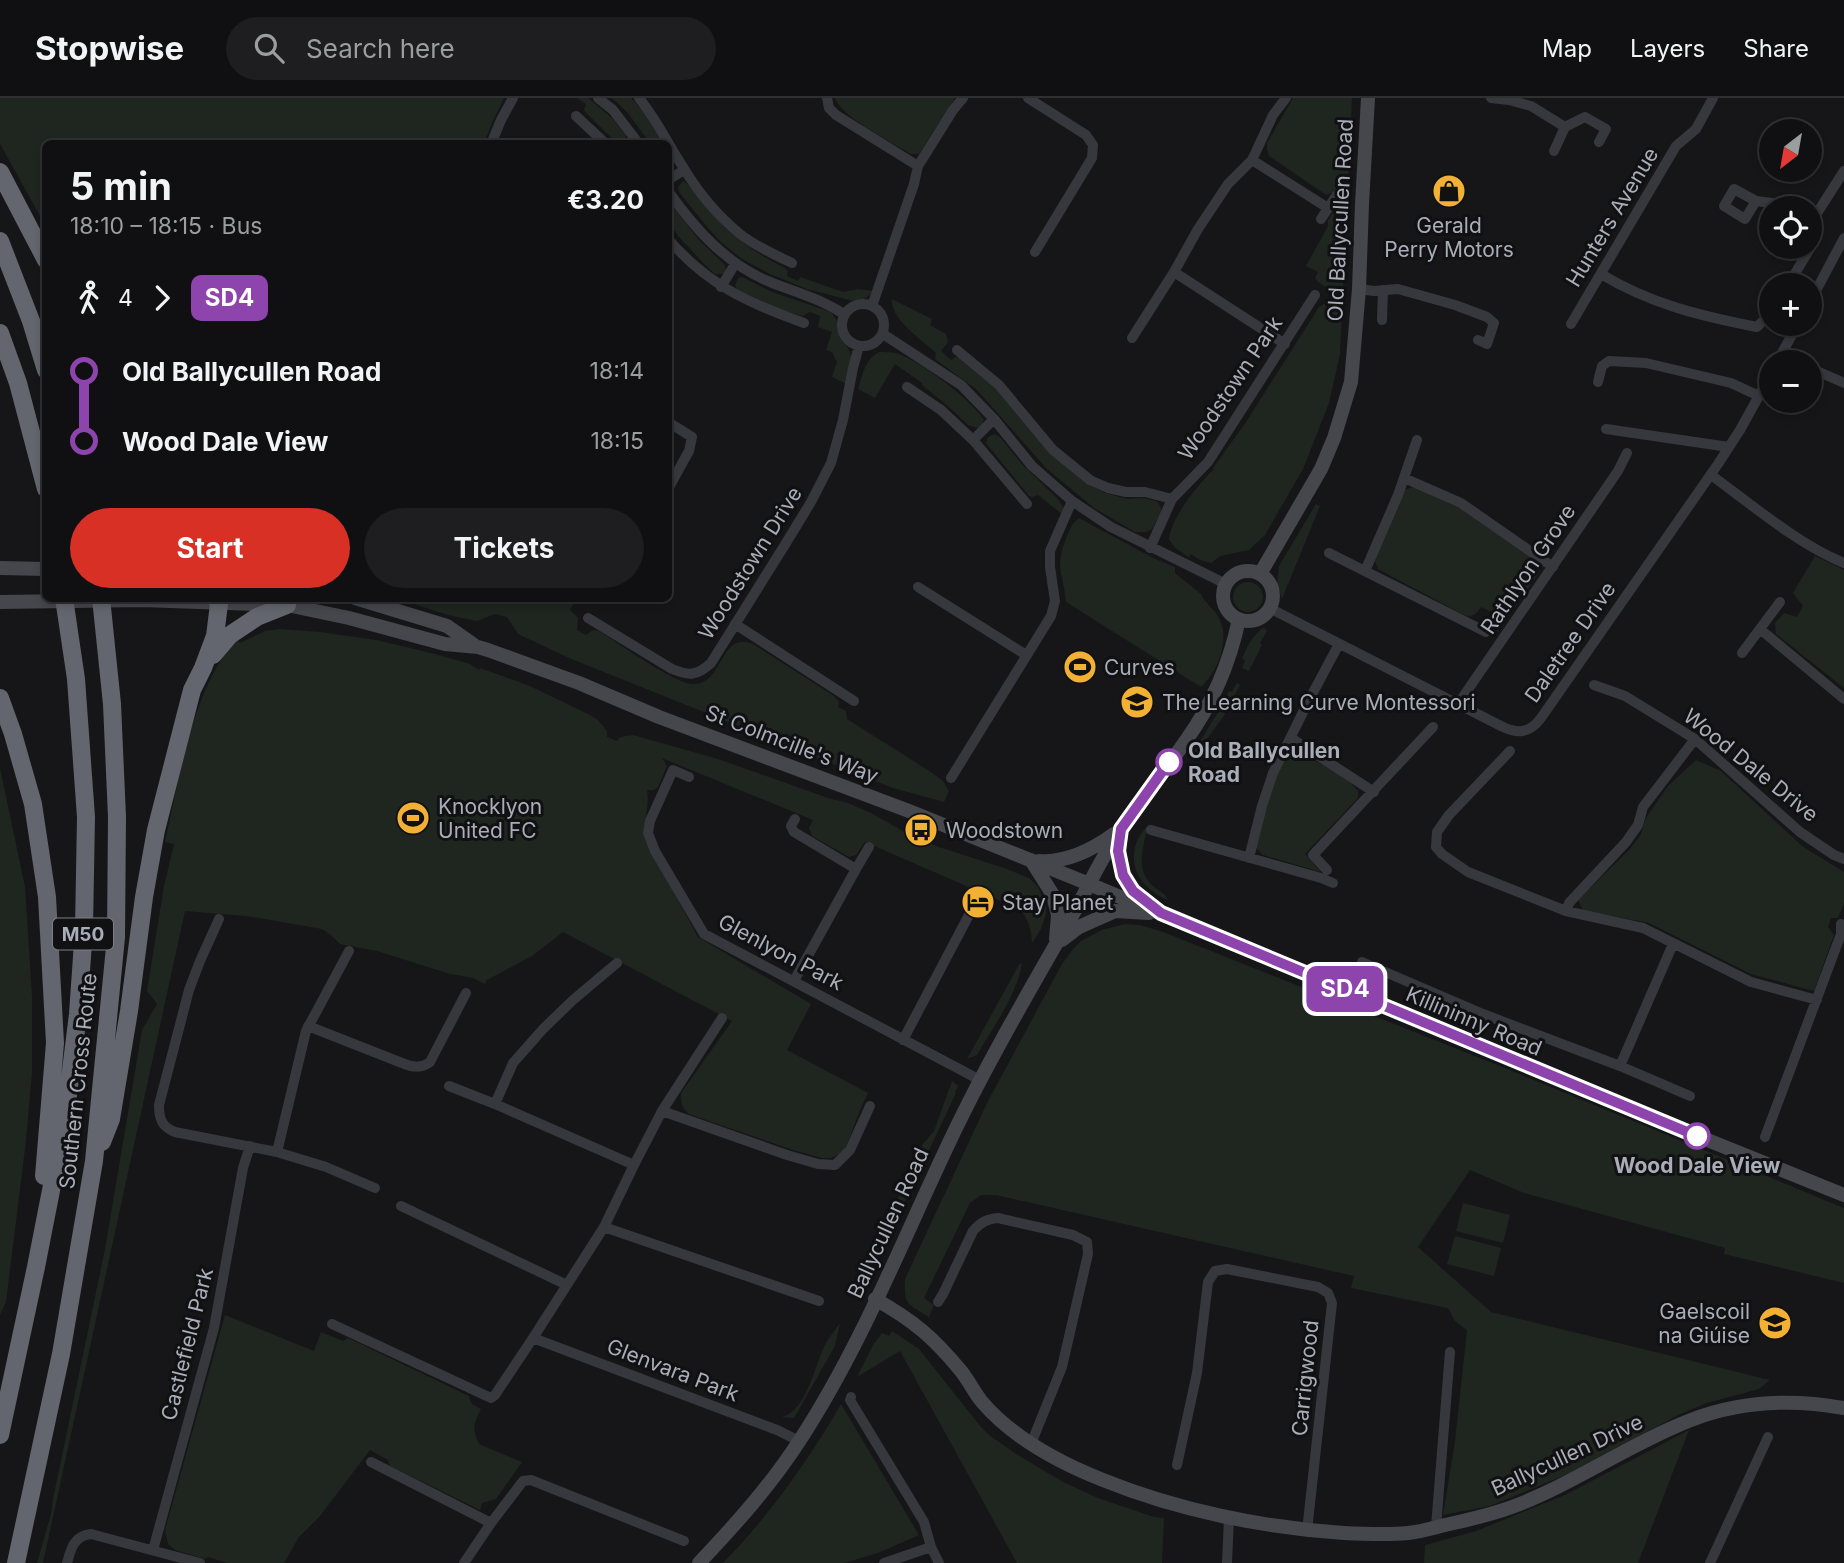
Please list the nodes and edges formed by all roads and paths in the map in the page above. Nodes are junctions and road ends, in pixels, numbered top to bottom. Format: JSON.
{"nodes":[{"id":1,"x":513,"y":98,"type":"edge"},
{"id":2,"x":598,"y":98,"type":"edge"},
{"id":3,"x":639,"y":98,"type":"edge"},
{"id":4,"x":827,"y":98,"type":"edge"},
{"id":5,"x":963,"y":98,"type":"edge"},
{"id":6,"x":1028,"y":98,"type":"edge"},
{"id":7,"x":1286,"y":98,"type":"edge"},
{"id":8,"x":1368,"y":98,"type":"edge"},
{"id":9,"x":1491,"y":98,"type":"edge"},
{"id":10,"x":1713,"y":98,"type":"edge"},
{"id":11,"x":1509,"y":99,"type":"edge"},
{"id":12,"x":576,"y":116,"type":"dead end"},
{"id":13,"x":1565,"y":127,"type":"junction"},
{"id":14,"x":493,"y":140,"type":"edge"},
{"id":15,"x":602,"y":140,"type":"edge"},
{"id":16,"x":633,"y":140,"type":"edge"},
{"id":17,"x":667,"y":140,"type":"edge"},
{"id":18,"x":1599,"y":142,"type":"dead end"},
{"id":19,"x":672,"y":148,"type":"edge"},
{"id":20,"x":1553,"y":151,"type":"dead end"},
{"id":21,"x":1252,"y":160,"type":"junction"},
{"id":22,"x":918,"y":166,"type":"junction"},
{"id":23,"x":684,"y":170,"type":"junction"},
{"id":24,"x":1844,"y":171,"type":"edge"},
{"id":25,"x":0,"y":172,"type":"edge"},
{"id":26,"x":672,"y":178,"type":"edge"},
{"id":27,"x":672,"y":196,"type":"edge"},
{"id":28,"x":1335,"y":196,"type":"dead end"},
{"id":29,"x":1756,"y":201,"type":"dead end"},
{"id":30,"x":1759,"y":201,"type":"edge"},
{"id":31,"x":1822,"y":204,"type":"edge"},
{"id":32,"x":1328,"y":208,"type":"junction"},
{"id":33,"x":1321,"y":219,"type":"dead end"},
{"id":34,"x":1844,"y":239,"type":"edge"},
{"id":35,"x":0,"y":241,"type":"edge"},
{"id":36,"x":672,"y":244,"type":"edge"},
{"id":37,"x":42,"y":252,"type":"edge"},
{"id":38,"x":1035,"y":252,"type":"dead end"},
{"id":39,"x":792,"y":263,"type":"dead end"},
{"id":40,"x":736,"y":264,"type":"junction"},
{"id":41,"x":1174,"y":272,"type":"junction"},
{"id":42,"x":1601,"y":274,"type":"junction"},
{"id":43,"x":1822,"y":280,"type":"edge"},
{"id":44,"x":721,"y":287,"type":"junction"},
{"id":45,"x":1359,"y":289,"type":"junction"},
{"id":46,"x":1383,"y":290,"type":"junction"},
{"id":47,"x":1315,"y":295,"type":"dead end"},
{"id":48,"x":872,"y":306,"type":"junction"},
{"id":49,"x":845,"y":315,"type":"junction"},
{"id":50,"x":1382,"y":320,"type":"dead end"},
{"id":51,"x":804,"y":323,"type":"dead end"},
{"id":52,"x":1571,"y":324,"type":"dead end"},
{"id":53,"x":1759,"y":324,"type":"edge"},
{"id":54,"x":0,"y":333,"type":"edge"},
{"id":55,"x":883,"y":334,"type":"junction"},
{"id":56,"x":1132,"y":338,"type":"dead end"},
{"id":57,"x":1478,"y":340,"type":"dead end"},
{"id":58,"x":1285,"y":344,"type":"junction"},
{"id":59,"x":859,"y":346,"type":"junction"},
{"id":60,"x":957,"y":349,"type":"dead end"},
{"id":61,"x":42,"y":357,"type":"edge"},
{"id":62,"x":1822,"y":373,"type":"edge"},
{"id":63,"x":1598,"y":382,"type":"dead end"},
{"id":64,"x":1844,"y":383,"type":"edge"},
{"id":65,"x":907,"y":387,"type":"dead end"},
{"id":66,"x":1759,"y":396,"type":"joint"},
{"id":67,"x":994,"y":419,"type":"junction"},
{"id":68,"x":672,"y":424,"type":"edge"},
{"id":69,"x":1606,"y":429,"type":"dead end"},
{"id":70,"x":973,"y":440,"type":"junction"},
{"id":71,"x":1417,"y":440,"type":"dead end"},
{"id":72,"x":1729,"y":447,"type":"junction"},
{"id":73,"x":1627,"y":453,"type":"dead end"},
{"id":74,"x":42,"y":473,"type":"edge"},
{"id":75,"x":1711,"y":475,"type":"junction"},
{"id":76,"x":1404,"y":478,"type":"junction"},
{"id":77,"x":672,"y":482,"type":"edge"},
{"id":78,"x":1172,"y":499,"type":"junction"},
{"id":79,"x":1072,"y":500,"type":"junction"},
{"id":80,"x":1027,"y":504,"type":"dead end"},
{"id":81,"x":1150,"y":548,"type":"junction"},
{"id":82,"x":1329,"y":553,"type":"dead end"},
{"id":83,"x":1844,"y":563,"type":"edge"},
{"id":84,"x":1553,"y":567,"type":"junction"},
{"id":85,"x":6,"y":568,"type":"edge"},
{"id":86,"x":42,"y":569,"type":"edge"},
{"id":87,"x":1365,"y":571,"type":"junction"},
{"id":88,"x":1260,"y":574,"type":"junction"},
{"id":89,"x":1226,"y":584,"type":"junction"},
{"id":90,"x":918,"y":587,"type":"dead end"},
{"id":91,"x":42,"y":601,"type":"edge"},
{"id":92,"x":0,"y":602,"type":"edge"},
{"id":93,"x":65,"y":602,"type":"edge"},
{"id":94,"x":101,"y":602,"type":"edge"},
{"id":95,"x":217,"y":602,"type":"edge"},
{"id":96,"x":234,"y":602,"type":"edge"},
{"id":97,"x":368,"y":602,"type":"edge"},
{"id":98,"x":1780,"y":602,"type":"dead end"},
{"id":99,"x":287,"y":605,"type":"junction"},
{"id":100,"x":1269,"y":608,"type":"junction"},
{"id":101,"x":587,"y":618,"type":"dead end"},
{"id":102,"x":1239,"y":619,"type":"junction"},
{"id":103,"x":735,"y":624,"type":"junction"},
{"id":104,"x":1760,"y":629,"type":"junction"},
{"id":105,"x":1486,"y":632,"type":"dead end"},
{"id":106,"x":1339,"y":644,"type":"junction"},
{"id":107,"x":478,"y":648,"type":"junction"},
{"id":108,"x":1742,"y":653,"type":"dead end"},
{"id":109,"x":1026,"y":655,"type":"junction"},
{"id":110,"x":203,"y":668,"type":"junction"},
{"id":111,"x":1594,"y":685,"type":"dead end"},
{"id":112,"x":0,"y":698,"type":"edge"},
{"id":113,"x":1844,"y":699,"type":"edge"},
{"id":114,"x":854,"y":701,"type":"dead end"},
{"id":115,"x":1458,"y":704,"type":"junction"},
{"id":116,"x":1433,"y":727,"type":"dead end"},
{"id":117,"x":1291,"y":738,"type":"junction"},
{"id":118,"x":1695,"y":739,"type":"junction"},
{"id":119,"x":1510,"y":751,"type":"dead end"},
{"id":120,"x":689,"y":777,"type":"dead end"},
{"id":121,"x":951,"y":778,"type":"dead end"},
{"id":122,"x":1374,"y":792,"type":"junction"},
{"id":123,"x":795,"y":819,"type":"dead end"},
{"id":124,"x":1121,"y":829,"type":"junction"},
{"id":125,"x":1151,"y":830,"type":"dead end"},
{"id":126,"x":869,"y":847,"type":"dead end"},
{"id":127,"x":1249,"y":858,"type":"junction"},
{"id":128,"x":1844,"y":859,"type":"edge"},
{"id":129,"x":1031,"y":860,"type":"junction"},
{"id":130,"x":856,"y":869,"type":"junction"},
{"id":131,"x":1327,"y":870,"type":"dead end"},
{"id":132,"x":1333,"y":883,"type":"dead end"},
{"id":133,"x":1089,"y":884,"type":"junction"},
{"id":134,"x":979,"y":896,"type":"dead end"},
{"id":135,"x":1566,"y":911,"type":"junction"},
{"id":136,"x":1161,"y":913,"type":"junction"},
{"id":137,"x":219,"y":919,"type":"dead end"},
{"id":138,"x":1841,"y":924,"type":"dead end"},
{"id":139,"x":1673,"y":944,"type":"junction"},
{"id":140,"x":1055,"y":945,"type":"junction"},
{"id":141,"x":349,"y":951,"type":"dead end"},
{"id":142,"x":1362,"y":962,"type":"dead end"},
{"id":143,"x":617,"y":963,"type":"dead end"},
{"id":144,"x":794,"y":981,"type":"junction"},
{"id":145,"x":466,"y":993,"type":"dead end"},
{"id":146,"x":1817,"y":1000,"type":"junction"},
{"id":147,"x":722,"y":1018,"type":"dead end"},
{"id":148,"x":308,"y":1026,"type":"junction"},
{"id":149,"x":903,"y":1040,"type":"junction"},
{"id":150,"x":1620,"y":1066,"type":"junction"},
{"id":151,"x":979,"y":1080,"type":"junction"},
{"id":152,"x":449,"y":1086,"type":"dead end"},
{"id":153,"x":1690,"y":1096,"type":"dead end"},
{"id":154,"x":495,"y":1104,"type":"junction"},
{"id":155,"x":870,"y":1106,"type":"dead end"},
{"id":156,"x":662,"y":1111,"type":"junction"},
{"id":157,"x":1765,"y":1137,"type":"dead end"},
{"id":158,"x":250,"y":1146,"type":"junction"},
{"id":159,"x":276,"y":1152,"type":"junction"},
{"id":160,"x":94,"y":1161,"type":"junction"},
{"id":161,"x":634,"y":1165,"type":"junction"},
{"id":162,"x":374,"y":1188,"type":"dead end"},
{"id":163,"x":1844,"y":1195,"type":"edge"},
{"id":164,"x":401,"y":1206,"type":"dead end"},
{"id":165,"x":604,"y":1227,"type":"junction"},
{"id":166,"x":36,"y":1267,"type":"junction"},
{"id":167,"x":567,"y":1285,"type":"junction"},
{"id":168,"x":876,"y":1299,"type":"junction"},
{"id":169,"x":819,"y":1301,"type":"dead end"},
{"id":170,"x":937,"y":1302,"type":"dead end"},
{"id":171,"x":332,"y":1324,"type":"dead end"},
{"id":172,"x":533,"y":1338,"type":"junction"},
{"id":173,"x":1450,"y":1352,"type":"dead end"},
{"id":174,"x":851,"y":1397,"type":"dead end"},
{"id":175,"x":1844,"y":1408,"type":"edge"},
{"id":176,"x":0,"y":1436,"type":"edge"},
{"id":177,"x":1768,"y":1437,"type":"dead end"},
{"id":178,"x":799,"y":1441,"type":"junction"},
{"id":179,"x":1031,"y":1444,"type":"junction"},
{"id":180,"x":371,"y":1462,"type":"dead end"},
{"id":181,"x":1177,"y":1465,"type":"dead end"},
{"id":182,"x":1229,"y":1518,"type":"junction"},
{"id":183,"x":491,"y":1523,"type":"junction"},
{"id":184,"x":1436,"y":1527,"type":"junction"},
{"id":185,"x":1307,"y":1531,"type":"junction"},
{"id":186,"x":684,"y":1541,"type":"dead end"},
{"id":187,"x":931,"y":1547,"type":"junction"},
{"id":188,"x":153,"y":1550,"type":"junction"},
{"id":189,"x":16,"y":1563,"type":"edge"},
{"id":190,"x":67,"y":1563,"type":"edge"},
{"id":191,"x":200,"y":1563,"type":"edge"},
{"id":192,"x":464,"y":1563,"type":"edge"},
{"id":193,"x":699,"y":1563,"type":"edge"},
{"id":194,"x":884,"y":1563,"type":"edge"},
{"id":195,"x":939,"y":1563,"type":"edge"},
{"id":196,"x":1227,"y":1563,"type":"edge"},
{"id":197,"x":1710,"y":1563,"type":"edge"}],
"edges":[{"from":1,"to":14,"type":"street"},
{"from":2,"to":16,"type":"street"},
{"from":3,"to":17,"type":"street"},
{"from":4,"to":22,"type":"street"},
{"from":5,"to":22,"type":"street"},
{"from":6,"to":38,"type":"street"},
{"from":7,"to":21,"type":"street"},
{"from":8,"to":45,"type":"street","name":"Old Ballycullen Road"},
{"from":9,"to":11,"type":"street"},
{"from":10,"to":42,"type":"street","name":"Hunters Avenue"},
{"from":11,"to":13,"type":"street"},
{"from":12,"to":15,"type":"street"},
{"from":13,"to":18,"type":"street"},
{"from":13,"to":20,"type":"street"},
{"from":19,"to":23,"type":"street"},
{"from":21,"to":32,"type":"street"},
{"from":21,"to":41,"type":"street"},
{"from":22,"to":48,"type":"street"},
{"from":23,"to":26,"type":"street"},
{"from":23,"to":39,"type":"street"},
{"from":24,"to":31,"type":"street"},
{"from":25,"to":37,"type":"highway"},
{"from":27,"to":40,"type":"street"},
{"from":28,"to":32,"type":"street"},
{"from":29,"to":30,"type":"street"},
{"from":32,"to":33,"type":"street"},
{"from":34,"to":43,"type":"street"},
{"from":35,"to":61,"type":"highway"},
{"from":36,"to":44,"type":"street"},
{"from":40,"to":44,"type":"street"},
{"from":40,"to":49,"type":"street"},
{"from":41,"to":56,"type":"street"},
{"from":41,"to":58,"type":"street"},
{"from":42,"to":52,"type":"street","name":"Hunters Avenue"},
{"from":42,"to":53,"type":"street"},
{"from":44,"to":51,"type":"street"},
{"from":45,"to":46,"type":"street"},
{"from":45,"to":88,"type":"street","name":"Old Ballycullen Road"},
{"from":46,"to":50,"type":"street"},
{"from":46,"to":57,"type":"street"},
{"from":47,"to":58,"type":"street","name":"Woodstown Park"},
{"from":48,"to":49,"type":"street"},
{"from":48,"to":55,"type":"street"},
{"from":49,"to":59,"type":"street"},
{"from":54,"to":74,"type":"highway"},
{"from":55,"to":59,"type":"street"},
{"from":55,"to":67,"type":"street"},
{"from":58,"to":78,"type":"street","name":"Woodstown Park"},
{"from":59,"to":103,"type":"street","name":"Woodstown Drive"},
{"from":60,"to":78,"type":"street"},
{"from":62,"to":64,"type":"street"},
{"from":63,"to":66,"type":"street"},
{"from":65,"to":70,"type":"street"},
{"from":66,"to":72,"type":"street","name":"Daletree Drive"},
{"from":67,"to":70,"type":"street"},
{"from":67,"to":79,"type":"street"},
{"from":68,"to":77,"type":"street"},
{"from":69,"to":72,"type":"street"},
{"from":70,"to":80,"type":"street"},
{"from":71,"to":76,"type":"street"},
{"from":72,"to":75,"type":"street","name":"Daletree Drive"},
{"from":73,"to":84,"type":"street","name":"Rathlyon Grove"},
{"from":75,"to":83,"type":"street"},
{"from":75,"to":115,"type":"street","name":"Daletree Drive"},
{"from":76,"to":84,"type":"street"},
{"from":76,"to":87,"type":"street"},
{"from":78,"to":81,"type":"street","name":"Woodstown Park"},
{"from":79,"to":81,"type":"street"},
{"from":79,"to":109,"type":"street"},
{"from":81,"to":89,"type":"street"},
{"from":82,"to":87,"type":"street"},
{"from":84,"to":115,"type":"street","name":"Rathlyon Grove"},
{"from":85,"to":86,"type":"street"},
{"from":87,"to":105,"type":"street"},
{"from":88,"to":89,"type":"street"},
{"from":88,"to":100,"type":"street"},
{"from":89,"to":102,"type":"street"},
{"from":90,"to":109,"type":"street"},
{"from":91,"to":92,"type":"street","name":"St Colmcille's Way"},
{"from":93,"to":166,"type":"highway","name":"Southern Cross Route","number":"M50"},
{"from":94,"to":160,"type":"highway","name":"Southern Cross Route","number":"M50"},
{"from":95,"to":110,"type":"highway","number":"M50"},
{"from":96,"to":99,"type":"street","name":"St Colmcille's Way"},
{"from":97,"to":107,"type":"street","name":"St Colmcille's Way"},
{"from":98,"to":104,"type":"street"},
{"from":99,"to":107,"type":"street","name":"St Colmcille's Way"},
{"from":99,"to":110,"type":"highway","number":"M50"},
{"from":100,"to":102,"type":"street"},
{"from":100,"to":106,"type":"street","name":"Daletree Drive"},
{"from":101,"to":103,"type":"street","name":"Woodstown Drive"},
{"from":102,"to":124,"type":"street"},
{"from":103,"to":114,"type":"street"},
{"from":104,"to":108,"type":"street"},
{"from":104,"to":113,"type":"street"},
{"from":106,"to":115,"type":"street","name":"Daletree Drive"},
{"from":106,"to":117,"type":"street"},
{"from":107,"to":129,"type":"street","name":"St Colmcille's Way"},
{"from":109,"to":121,"type":"street"},
{"from":110,"to":160,"type":"highway","number":"M50"},
{"from":111,"to":118,"type":"street","name":"Wood Dale Drive"},
{"from":112,"to":166,"type":"highway","number":"M50"},
{"from":116,"to":122,"type":"street"},
{"from":117,"to":122,"type":"street"},
{"from":117,"to":127,"type":"street"},
{"from":118,"to":128,"type":"street","name":"Wood Dale Drive"},
{"from":118,"to":135,"type":"street"},
{"from":119,"to":135,"type":"street"},
{"from":120,"to":144,"type":"street","name":"Glenlyon Park"},
{"from":122,"to":131,"type":"street"},
{"from":123,"to":130,"type":"street"},
{"from":124,"to":129,"type":"street"},
{"from":124,"to":133,"type":"street"},
{"from":124,"to":136,"type":"street"},
{"from":125,"to":127,"type":"street"},
{"from":126,"to":130,"type":"street"},
{"from":127,"to":132,"type":"street"},
{"from":129,"to":133,"type":"street","name":"St Colmcille's Way"},
{"from":129,"to":140,"type":"street"},
{"from":130,"to":144,"type":"street"},
{"from":133,"to":136,"type":"street","name":"Killininny Road"},
{"from":133,"to":140,"type":"street","name":"Ballycullen Road"},
{"from":134,"to":149,"type":"street"},
{"from":135,"to":139,"type":"street"},
{"from":136,"to":140,"type":"street"},
{"from":136,"to":163,"type":"street","name":"Killininny Road"},
{"from":137,"to":158,"type":"street"},
{"from":138,"to":146,"type":"street"},
{"from":139,"to":146,"type":"street"},
{"from":139,"to":150,"type":"street"},
{"from":140,"to":151,"type":"street","name":"Ballycullen Road"},
{"from":141,"to":148,"type":"street"},
{"from":142,"to":150,"type":"street"},
{"from":143,"to":154,"type":"street"},
{"from":144,"to":149,"type":"street","name":"Glenlyon Park"},
{"from":145,"to":148,"type":"street"},
{"from":146,"to":157,"type":"street"},
{"from":147,"to":156,"type":"street"},
{"from":148,"to":159,"type":"street"},
{"from":149,"to":151,"type":"street","name":"Glenlyon Park"},
{"from":150,"to":153,"type":"street"},
{"from":151,"to":168,"type":"street","name":"Ballycullen Road"},
{"from":152,"to":154,"type":"street"},
{"from":154,"to":161,"type":"street"},
{"from":155,"to":156,"type":"street"},
{"from":156,"to":161,"type":"street"},
{"from":158,"to":159,"type":"street"},
{"from":158,"to":188,"type":"street","name":"Castlefield Park"},
{"from":159,"to":162,"type":"street"},
{"from":160,"to":189,"type":"highway","name":"Southern Cross Route","number":"M50"},
{"from":161,"to":165,"type":"street"},
{"from":164,"to":167,"type":"street"},
{"from":165,"to":167,"type":"street"},
{"from":165,"to":169,"type":"street"},
{"from":166,"to":176,"type":"highway","name":"Southern Cross Route","number":"M50"},
{"from":167,"to":172,"type":"street"},
{"from":168,"to":178,"type":"street","name":"Ballycullen Road"},
{"from":168,"to":179,"type":"street","name":"Ballycullen Drive"},
{"from":170,"to":179,"type":"street"},
{"from":171,"to":172,"type":"street"},
{"from":172,"to":178,"type":"street","name":"Glenvara Park"},
{"from":173,"to":184,"type":"street"},
{"from":174,"to":187,"type":"street"},
{"from":175,"to":184,"type":"street","name":"Ballycullen Drive"},
{"from":177,"to":197,"type":"street"},
{"from":178,"to":193,"type":"street","name":"Ballycullen Road"},
{"from":179,"to":182,"type":"street","name":"Ballycullen Drive"},
{"from":180,"to":183,"type":"street"},
{"from":181,"to":185,"type":"street","name":"Carrigwood"},
{"from":182,"to":185,"type":"street","name":"Ballycullen Drive"},
{"from":182,"to":196,"type":"street"},
{"from":183,"to":186,"type":"street"},
{"from":183,"to":192,"type":"street"},
{"from":184,"to":185,"type":"street","name":"Ballycullen Drive"},
{"from":187,"to":194,"type":"street"},
{"from":187,"to":195,"type":"street"},
{"from":188,"to":190,"type":"street"},
{"from":188,"to":191,"type":"street"}]}
